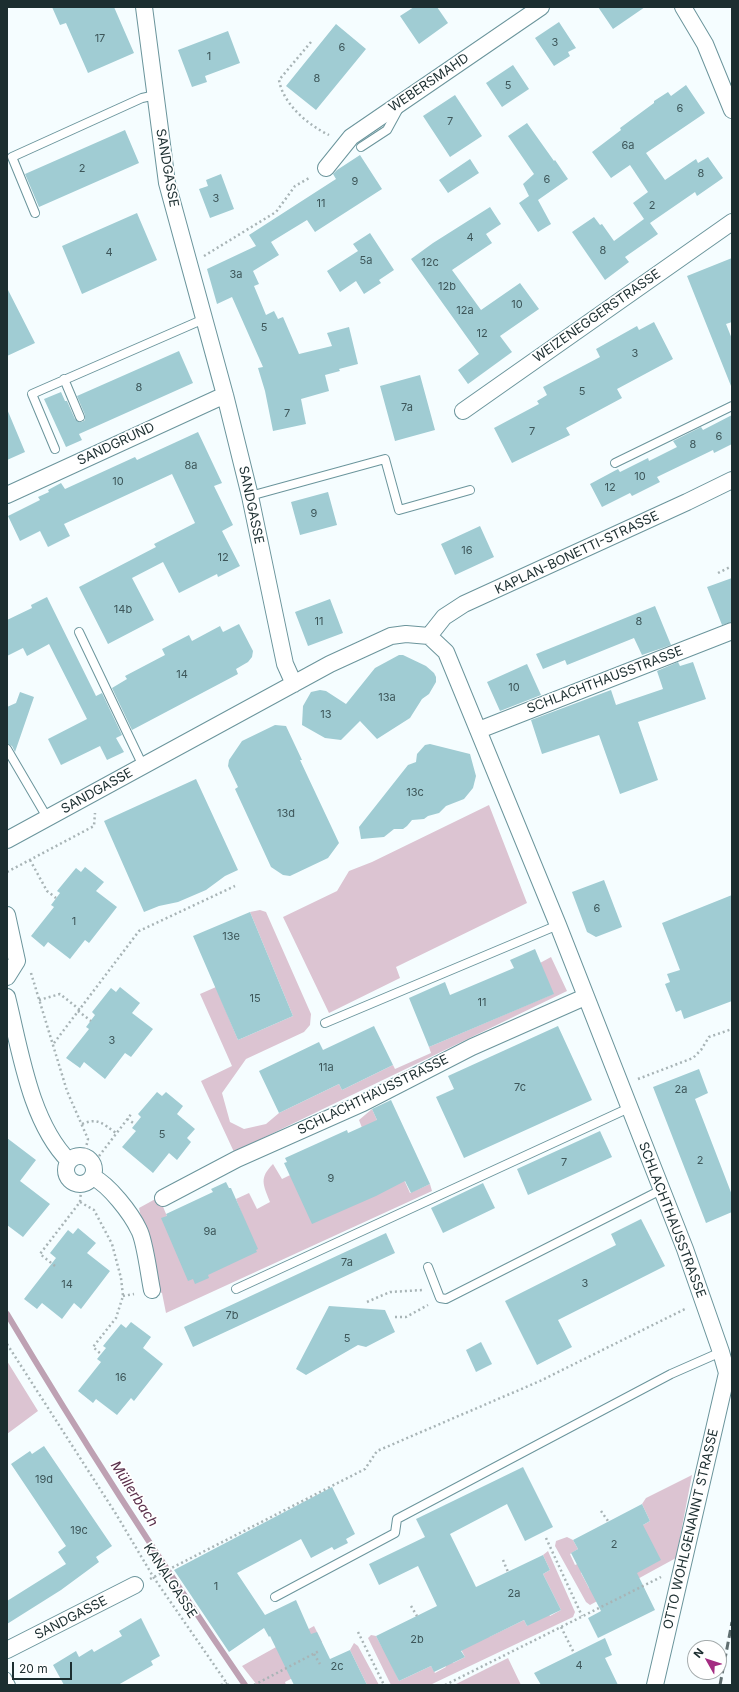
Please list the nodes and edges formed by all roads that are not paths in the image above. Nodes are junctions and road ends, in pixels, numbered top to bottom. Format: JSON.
{"nodes":[{"id":1,"x":144,"y":7,"type":"edge"},
{"id":2,"x":541,"y":7,"type":"edge"},
{"id":3,"x":683,"y":7,"type":"edge"},
{"id":4,"x":156,"y":95,"type":"junction"},
{"id":5,"x":732,"y":110,"type":"edge"},
{"id":6,"x":326,"y":168,"type":"road end"},
{"id":7,"x":36,"y":213,"type":"dead end"},
{"id":8,"x":732,"y":222,"type":"edge"},
{"id":9,"x":204,"y":319,"type":"junction"},
{"id":10,"x":64,"y":379,"type":"junction"},
{"id":11,"x":225,"y":395,"type":"junction"},
{"id":12,"x":732,"y":406,"type":"edge"},
{"id":13,"x":463,"y":411,"type":"dead end"},
{"id":14,"x":80,"y":418,"type":"dead end"},
{"id":15,"x":55,"y":449,"type":"dead end"},
{"id":16,"x":615,"y":462,"type":"dead end"},
{"id":17,"x":732,"y":480,"type":"edge"},
{"id":18,"x":470,"y":490,"type":"dead end"},
{"id":19,"x":7,"y":495,"type":"edge"},
{"id":20,"x":250,"y":496,"type":"junction"},
{"id":21,"x":732,"y":631,"type":"edge"},
{"id":22,"x":79,"y":632,"type":"dead end"},
{"id":23,"x":429,"y":636,"type":"junction"},
{"id":24,"x":294,"y":684,"type":"junction"},
{"id":25,"x":479,"y":730,"type":"junction"},
{"id":26,"x":7,"y":748,"type":"edge"},
{"id":27,"x":143,"y":766,"type":"junction"},
{"id":28,"x":48,"y":819,"type":"junction"},
{"id":29,"x":7,"y":840,"type":"edge"},
{"id":30,"x":7,"y":916,"type":"edge"},
{"id":31,"x":558,"y":924,"type":"junction"},
{"id":32,"x":7,"y":977,"type":"edge"},
{"id":33,"x":7,"y":997,"type":"edge"},
{"id":34,"x":585,"y":997,"type":"junction"},
{"id":35,"x":325,"y":1023,"type":"dead end"},
{"id":36,"x":629,"y":1108,"type":"junction"},
{"id":37,"x":661,"y":1190,"type":"junction"},
{"id":38,"x":163,"y":1198,"type":"dead end"},
{"id":39,"x":428,"y":1266,"type":"dead end"},
{"id":40,"x":236,"y":1289,"type":"dead end"},
{"id":41,"x":152,"y":1290,"type":"dead end"},
{"id":42,"x":721,"y":1352,"type":"junction"},
{"id":43,"x":729,"y":1374,"type":"edge"},
{"id":44,"x":135,"y":1585,"type":"dead end"},
{"id":45,"x":275,"y":1597,"type":"dead end"},
{"id":46,"x":7,"y":1650,"type":"edge"},
{"id":47,"x":7,"y":1677,"type":"edge"},
{"id":48,"x":11,"y":1685,"type":"edge"},
{"id":49,"x":655,"y":1685,"type":"edge"}],
"edges":[{"from":1,"to":4,"type":"street","name":"SANDGASSE"},
{"from":2,"to":6,"type":"street","name":"WEBERSMAHD"},
{"from":3,"to":5,"type":"street"},
{"from":4,"to":7,"type":"lane"},
{"from":4,"to":9,"type":"street","name":"SANDGASSE"},
{"from":8,"to":13,"type":"street","name":"WEIZENEGGERSTRASSE"},
{"from":9,"to":10,"type":"lane"},
{"from":9,"to":11,"type":"street","name":"SANDGASSE"},
{"from":10,"to":14,"type":"lane"},
{"from":10,"to":15,"type":"lane"},
{"from":11,"to":19,"type":"street","name":"SANDGRUND"},
{"from":11,"to":20,"type":"street","name":"SANDGASSE"},
{"from":12,"to":16,"type":"lane"},
{"from":17,"to":23,"type":"street","name":"KAPLAN-BONETTI-STRASSE"},
{"from":18,"to":20,"type":"lane"},
{"from":20,"to":24,"type":"street","name":"SANDGASSE"},
{"from":21,"to":25,"type":"street","name":"SCHLACHTHAUSSTRASSE"},
{"from":22,"to":27,"type":"lane"},
{"from":23,"to":24,"type":"street"},
{"from":23,"to":25,"type":"street","name":"SCHLACHTHAUSSTRASSE"},
{"from":24,"to":27,"type":"street","name":"SANDGASSE"},
{"from":25,"to":31,"type":"street","name":"SCHLACHTHAUSSTRASSE"},
{"from":26,"to":28,"type":"lane"},
{"from":27,"to":28,"type":"street","name":"SANDGASSE"},
{"from":28,"to":29,"type":"street","name":"SANDGASSE"},
{"from":30,"to":32,"type":"street"},
{"from":31,"to":34,"type":"street","name":"SCHLACHTHAUSSTRASSE"},
{"from":31,"to":35,"type":"lane"},
{"from":33,"to":41,"type":"street"},
{"from":34,"to":36,"type":"street","name":"SCHLACHTHAUSSTRASSE"},
{"from":34,"to":38,"type":"street","name":"SCHLACHTHAUSSTRASSE"},
{"from":36,"to":37,"type":"street","name":"SCHLACHTHAUSSTRASSE"},
{"from":36,"to":40,"type":"lane"},
{"from":37,"to":39,"type":"lane"},
{"from":37,"to":42,"type":"street","name":"SCHLACHTHAUSSTRASSE"},
{"from":42,"to":43,"type":"street","name":"SCHLACHTHAUSSTRASSE"},
{"from":42,"to":45,"type":"lane"},
{"from":43,"to":49,"type":"street","name":"OTTO WOHLGENANNT STRASSE"},
{"from":44,"to":46,"type":"street","name":"SANDGASSE"},
{"from":47,"to":48,"type":"lane"}]}
